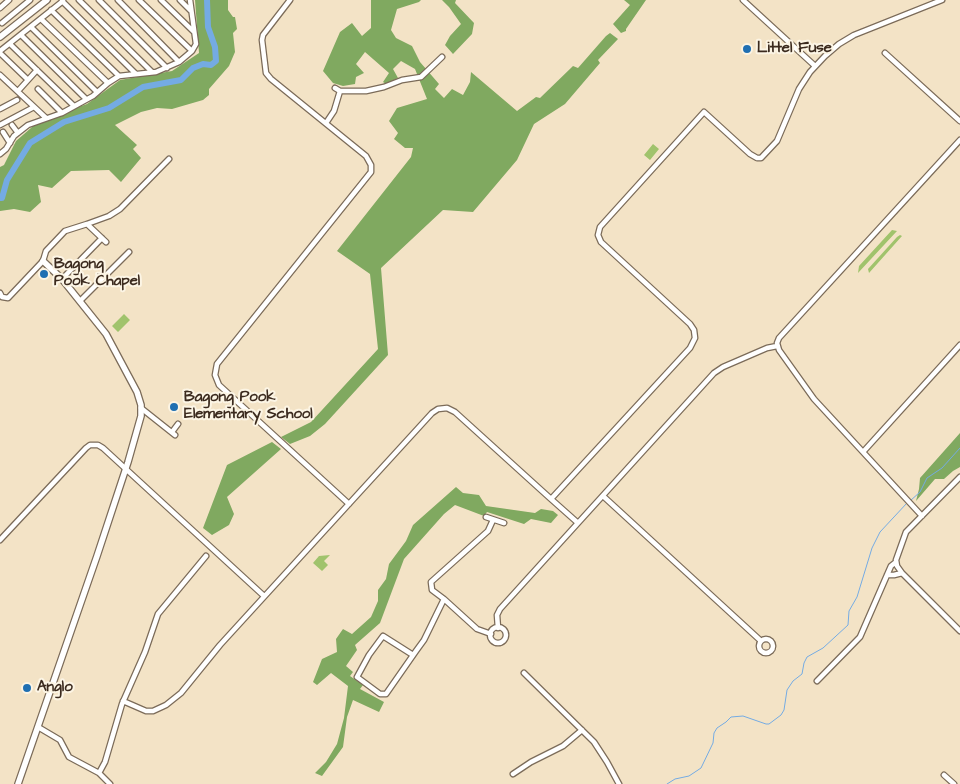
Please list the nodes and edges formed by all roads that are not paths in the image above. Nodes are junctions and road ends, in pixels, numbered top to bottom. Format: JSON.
{"nodes":[{"id":1,"x":9,"y":0,"type":"edge"},
{"id":2,"x":30,"y":0,"type":"edge"},
{"id":3,"x":47,"y":0,"type":"edge"},
{"id":4,"x":80,"y":0,"type":"edge"},
{"id":5,"x":99,"y":0,"type":"edge"},
{"id":6,"x":118,"y":0,"type":"edge"},
{"id":7,"x":139,"y":0,"type":"edge"},
{"id":8,"x":161,"y":0,"type":"edge"},
{"id":9,"x":180,"y":0,"type":"edge"},
{"id":10,"x":190,"y":0,"type":"edge"},
{"id":11,"x":290,"y":0,"type":"edge"},
{"id":12,"x":743,"y":0,"type":"edge"},
{"id":13,"x":942,"y":0,"type":"edge"},
{"id":14,"x":63,"y":1,"type":"edge"},
{"id":15,"x":0,"y":8,"type":"edge"},
{"id":16,"x":51,"y":10,"type":"junction"},
{"id":17,"x":191,"y":10,"type":"junction"},
{"id":18,"x":41,"y":19,"type":"junction"},
{"id":19,"x":2,"y":23,"type":"edge"},
{"id":20,"x":31,"y":27,"type":"junction"},
{"id":21,"x":194,"y":32,"type":"junction"},
{"id":22,"x":21,"y":35,"type":"junction"},
{"id":23,"x":0,"y":37,"type":"edge"},
{"id":24,"x":10,"y":44,"type":"junction"},
{"id":25,"x":192,"y":51,"type":"junction"},
{"id":26,"x":0,"y":52,"type":"edge"},
{"id":27,"x":885,"y":53,"type":"dead end"},
{"id":28,"x":442,"y":57,"type":"dead end"},
{"id":29,"x":179,"y":62,"type":"junction"},
{"id":30,"x":815,"y":66,"type":"junction"},
{"id":31,"x":167,"y":68,"type":"junction"},
{"id":32,"x":37,"y":70,"type":"junction"},
{"id":33,"x":152,"y":72,"type":"junction"},
{"id":34,"x":136,"y":74,"type":"junction"},
{"id":35,"x":0,"y":75,"type":"edge"},
{"id":36,"x":119,"y":76,"type":"junction"},
{"id":37,"x":27,"y":80,"type":"junction"},
{"id":38,"x":108,"y":83,"type":"junction"},
{"id":39,"x":335,"y":88,"type":"dead end"},
{"id":40,"x":38,"y":89,"type":"dead end"},
{"id":41,"x":18,"y":91,"type":"junction"},
{"id":42,"x":340,"y":91,"type":"junction"},
{"id":43,"x":97,"y":92,"type":"junction"},
{"id":44,"x":17,"y":100,"type":"dead end"},
{"id":45,"x":86,"y":100,"type":"junction"},
{"id":46,"x":74,"y":106,"type":"junction"},
{"id":47,"x":34,"y":107,"type":"junction"},
{"id":48,"x":0,"y":109,"type":"edge"},
{"id":49,"x":62,"y":114,"type":"junction"},
{"id":50,"x":46,"y":118,"type":"junction"},
{"id":51,"x":960,"y":121,"type":"edge"},
{"id":52,"x":326,"y":123,"type":"junction"},
{"id":53,"x":0,"y":125,"type":"edge"},
{"id":54,"x":12,"y":125,"type":"dead end"},
{"id":55,"x":2,"y":132,"type":"dead end"},
{"id":56,"x":18,"y":133,"type":"junction"},
{"id":57,"x":960,"y":140,"type":"edge"},
{"id":58,"x":10,"y":143,"type":"junction"},
{"id":59,"x":1,"y":152,"type":"edge"},
{"id":60,"x":170,"y":159,"type":"dead end"},
{"id":61,"x":87,"y":224,"type":"junction"},
{"id":62,"x":129,"y":252,"type":"dead end"},
{"id":63,"x":43,"y":261,"type":"junction"},
{"id":64,"x":62,"y":279,"type":"junction"},
{"id":65,"x":0,"y":293,"type":"edge"},
{"id":66,"x":80,"y":301,"type":"junction"},
{"id":67,"x":960,"y":345,"type":"edge"},
{"id":68,"x":777,"y":346,"type":"junction"},
{"id":69,"x":141,"y":408,"type":"junction"},
{"id":70,"x":178,"y":424,"type":"dead end"},
{"id":71,"x":863,"y":452,"type":"junction"},
{"id":72,"x":126,"y":469,"type":"junction"},
{"id":73,"x":960,"y":477,"type":"edge"},
{"id":74,"x":603,"y":496,"type":"junction"},
{"id":75,"x":551,"y":499,"type":"junction"},
{"id":76,"x":349,"y":504,"type":"junction"},
{"id":77,"x":922,"y":516,"type":"junction"},
{"id":78,"x":486,"y":517,"type":"dead end"},
{"id":79,"x":494,"y":520,"type":"junction"},
{"id":80,"x":504,"y":523,"type":"dead end"},
{"id":81,"x":578,"y":523,"type":"junction"},
{"id":82,"x":0,"y":540,"type":"edge"},
{"id":83,"x":206,"y":556,"type":"dead end"},
{"id":84,"x":896,"y":562,"type":"junction"},
{"id":85,"x":902,"y":573,"type":"junction"},
{"id":86,"x":887,"y":575,"type":"junction"},
{"id":87,"x":264,"y":596,"type":"junction"},
{"id":88,"x":444,"y":599,"type":"junction"},
{"id":89,"x":498,"y":628,"type":"junction"},
{"id":90,"x":960,"y":631,"type":"edge"},
{"id":91,"x":491,"y":634,"type":"junction"},
{"id":92,"x":761,"y":641,"type":"dead end"},
{"id":93,"x":414,"y":656,"type":"junction"},
{"id":94,"x":524,"y":673,"type":"dead end"},
{"id":95,"x":817,"y":681,"type":"dead end"},
{"id":96,"x":123,"y":701,"type":"junction"},
{"id":97,"x":38,"y":727,"type":"junction"},
{"id":98,"x":582,"y":730,"type":"junction"},
{"id":99,"x":99,"y":773,"type":"junction"},
{"id":100,"x":512,"y":774,"type":"dead end"},
{"id":101,"x":944,"y":775,"type":"dead end"},
{"id":102,"x":18,"y":784,"type":"edge"},
{"id":103,"x":110,"y":784,"type":"edge"},
{"id":104,"x":619,"y":784,"type":"edge"},
{"id":105,"x":954,"y":784,"type":"edge"}],
"edges":[{"from":1,"to":15,"type":"street"},
{"from":2,"to":19,"type":"street"},
{"from":3,"to":23,"type":"street"},
{"from":4,"to":33,"type":"street"},
{"from":5,"to":31,"type":"street"},
{"from":6,"to":29,"type":"street"},
{"from":7,"to":25,"type":"street"},
{"from":8,"to":21,"type":"street"},
{"from":9,"to":17,"type":"street"},
{"from":10,"to":17,"type":"street"},
{"from":11,"to":52,"type":"street"},
{"from":12,"to":30,"type":"street"},
{"from":13,"to":30,"type":"street"},
{"from":14,"to":16,"type":"street"},
{"from":14,"to":34,"type":"street"},
{"from":16,"to":18,"type":"street"},
{"from":16,"to":36,"type":"street"},
{"from":17,"to":21,"type":"street"},
{"from":18,"to":20,"type":"street"},
{"from":18,"to":38,"type":"street"},
{"from":20,"to":22,"type":"street"},
{"from":20,"to":43,"type":"street"},
{"from":21,"to":25,"type":"street"},
{"from":22,"to":24,"type":"street"},
{"from":22,"to":45,"type":"street"},
{"from":24,"to":26,"type":"street"},
{"from":24,"to":32,"type":"street"},
{"from":25,"to":29,"type":"street"},
{"from":26,"to":37,"type":"street"},
{"from":27,"to":51,"type":"street"},
{"from":28,"to":42,"type":"street"},
{"from":29,"to":31,"type":"street"},
{"from":30,"to":75,"type":"street"},
{"from":31,"to":33,"type":"street"},
{"from":32,"to":37,"type":"street"},
{"from":32,"to":46,"type":"street"},
{"from":33,"to":34,"type":"street"},
{"from":34,"to":36,"type":"street"},
{"from":35,"to":41,"type":"street"},
{"from":36,"to":38,"type":"street"},
{"from":37,"to":41,"type":"street"},
{"from":38,"to":43,"type":"street"},
{"from":39,"to":42,"type":"street"},
{"from":40,"to":49,"type":"street"},
{"from":41,"to":47,"type":"street"},
{"from":42,"to":52,"type":"street"},
{"from":43,"to":45,"type":"street"},
{"from":44,"to":48,"type":"street"},
{"from":45,"to":46,"type":"street"},
{"from":46,"to":49,"type":"street"},
{"from":47,"to":50,"type":"street"},
{"from":47,"to":53,"type":"street"},
{"from":49,"to":50,"type":"street"},
{"from":50,"to":56,"type":"street"},
{"from":52,"to":76,"type":"street"},
{"from":54,"to":56,"type":"street"},
{"from":55,"to":58,"type":"street"},
{"from":56,"to":58,"type":"street"},
{"from":57,"to":68,"type":"street"},
{"from":58,"to":59,"type":"street"},
{"from":60,"to":61,"type":"street"},
{"from":61,"to":63,"type":"street"},
{"from":61,"to":64,"type":"street"},
{"from":62,"to":66,"type":"street"},
{"from":63,"to":64,"type":"street"},
{"from":63,"to":65,"type":"street"},
{"from":64,"to":66,"type":"street"},
{"from":66,"to":69,"type":"street"},
{"from":67,"to":71,"type":"street"},
{"from":68,"to":71,"type":"street"},
{"from":68,"to":74,"type":"street"},
{"from":69,"to":70,"type":"street"},
{"from":69,"to":72,"type":"street"},
{"from":71,"to":77,"type":"street"},
{"from":72,"to":82,"type":"street"},
{"from":72,"to":87,"type":"street"},
{"from":72,"to":97,"type":"street"},
{"from":73,"to":77,"type":"street"},
{"from":74,"to":81,"type":"street"},
{"from":74,"to":92,"type":"street"},
{"from":75,"to":76,"type":"street"},
{"from":75,"to":81,"type":"street"},
{"from":76,"to":87,"type":"street"},
{"from":77,"to":84,"type":"street"},
{"from":78,"to":79,"type":"street"},
{"from":79,"to":80,"type":"street"},
{"from":79,"to":88,"type":"street"},
{"from":81,"to":89,"type":"street"},
{"from":83,"to":96,"type":"street"},
{"from":84,"to":85,"type":"street"},
{"from":84,"to":86,"type":"street"},
{"from":85,"to":86,"type":"street"},
{"from":85,"to":90,"type":"street"},
{"from":86,"to":95,"type":"street"},
{"from":87,"to":96,"type":"street"},
{"from":88,"to":91,"type":"street"},
{"from":88,"to":93,"type":"street"},
{"from":89,"to":91,"type":"street"},
{"from":89,"to":91,"type":"street"},
{"from":93,"to":93,"type":"street"},
{"from":94,"to":98,"type":"street"},
{"from":96,"to":99,"type":"street"},
{"from":97,"to":99,"type":"street"},
{"from":97,"to":102,"type":"street"},
{"from":98,"to":100,"type":"street"},
{"from":98,"to":104,"type":"street"},
{"from":99,"to":103,"type":"street"},
{"from":101,"to":105,"type":"street"}]}
